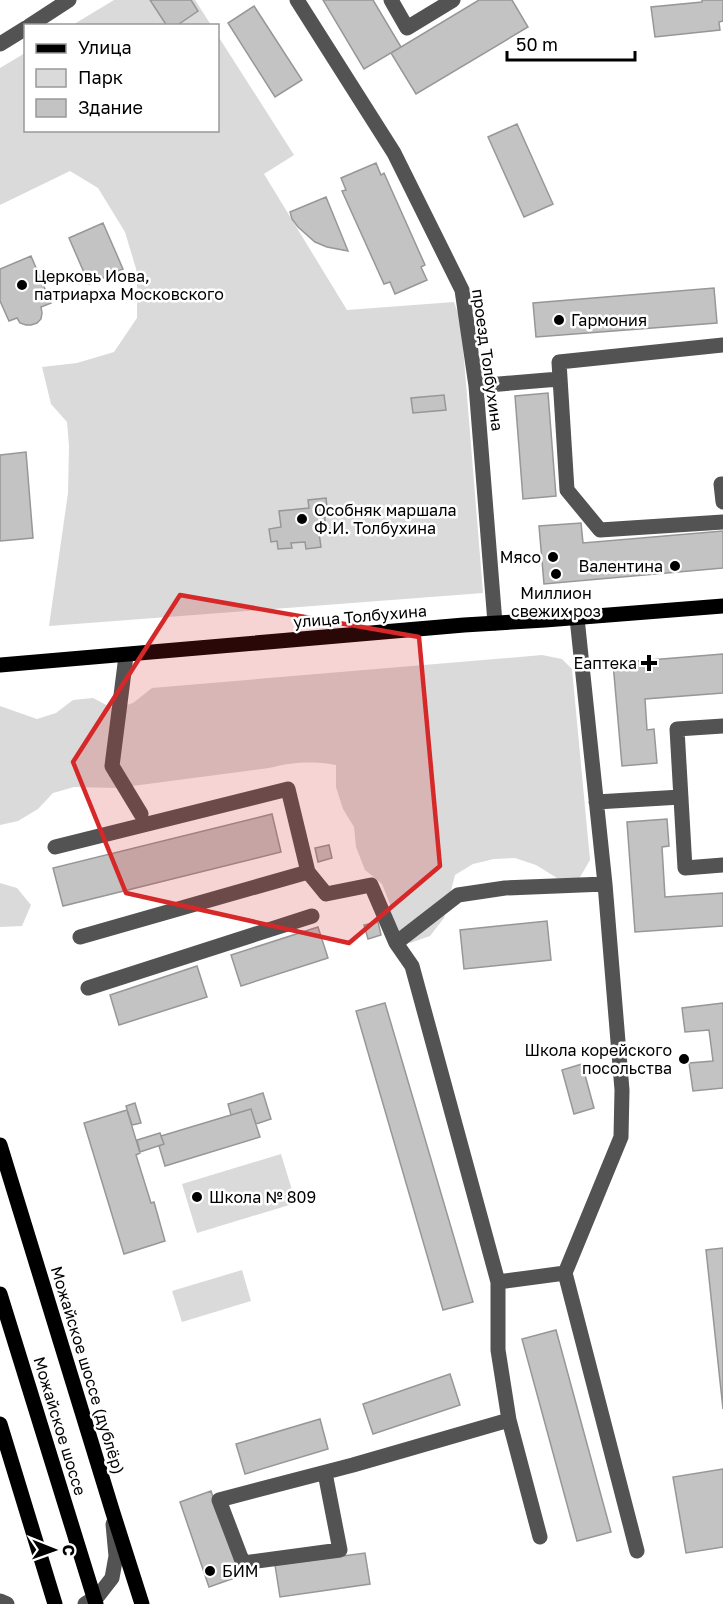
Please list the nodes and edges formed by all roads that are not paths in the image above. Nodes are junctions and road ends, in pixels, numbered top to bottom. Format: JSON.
{"nodes":[{"id":1,"x":69,"y":0,"type":"edge"},
{"id":2,"x":297,"y":0,"type":"edge"},
{"id":3,"x":391,"y":0,"type":"edge"},
{"id":4,"x":453,"y":0,"type":"edge"},
{"id":5,"x":32,"y":24,"type":"edge"},
{"id":6,"x":24,"y":29,"type":"edge"},
{"id":7,"x":0,"y":44,"type":"edge"},
{"id":8,"x":723,"y":345,"type":"edge"},
{"id":9,"x":560,"y":378,"type":"junction"},
{"id":10,"x":476,"y":386,"type":"junction"},
{"id":11,"x":723,"y":484,"type":"edge"},
{"id":12,"x":723,"y":502,"type":"edge"},
{"id":13,"x":723,"y":522,"type":"edge"},
{"id":14,"x":723,"y":606,"type":"edge"},
{"id":15,"x":577,"y":618,"type":"junction"},
{"id":16,"x":495,"y":623,"type":"junction"},
{"id":17,"x":126,"y":656,"type":"junction"},
{"id":18,"x":0,"y":666,"type":"edge"},
{"id":19,"x":723,"y":726,"type":"edge"},
{"id":20,"x":681,"y":797,"type":"junction"},
{"id":21,"x":596,"y":802,"type":"junction"},
{"id":22,"x":141,"y":814,"type":"dead end"},
{"id":23,"x":56,"y":846,"type":"dead end"},
{"id":24,"x":723,"y":866,"type":"edge"},
{"id":25,"x":308,"y":872,"type":"junction"},
{"id":26,"x":605,"y":884,"type":"junction"},
{"id":27,"x":312,"y":916,"type":"dead end"},
{"id":28,"x":80,"y":937,"type":"dead end"},
{"id":29,"x":396,"y":943,"type":"junction"},
{"id":30,"x":88,"y":988,"type":"dead end"},
{"id":31,"x":0,"y":1145,"type":"edge"},
{"id":32,"x":565,"y":1273,"type":"junction"},
{"id":33,"x":498,"y":1282,"type":"junction"},
{"id":34,"x":0,"y":1294,"type":"edge"},
{"id":35,"x":509,"y":1420,"type":"junction"},
{"id":36,"x":0,"y":1424,"type":"edge"},
{"id":37,"x":325,"y":1473,"type":"junction"},
{"id":38,"x":113,"y":1513,"type":"junction"},
{"id":39,"x":540,"y":1537,"type":"dead end"},
{"id":40,"x":637,"y":1551,"type":"dead end"},
{"id":41,"x":0,"y":1600,"type":"edge"},
{"id":42,"x":8,"y":1604,"type":"edge"},
{"id":43,"x":55,"y":1604,"type":"edge"},
{"id":44,"x":85,"y":1604,"type":"edge"},
{"id":45,"x":96,"y":1604,"type":"edge"},
{"id":46,"x":142,"y":1604,"type":"edge"}],
"edges":[{"from":1,"to":5,"type":"street"},
{"from":2,"to":10,"type":"street","name":"проезд Толбухина"},
{"from":3,"to":4,"type":"street"},
{"from":6,"to":7,"type":"street"},
{"from":8,"to":9,"type":"street"},
{"from":9,"to":10,"type":"street"},
{"from":9,"to":13,"type":"street"},
{"from":10,"to":16,"type":"street","name":"проезд Толбухина"},
{"from":11,"to":12,"type":"street"},
{"from":14,"to":15,"type":"main road","name":"улица Толбухина"},
{"from":15,"to":16,"type":"main road","name":"улица Толбухина"},
{"from":15,"to":21,"type":"street"},
{"from":16,"to":17,"type":"main road","name":"улица Толбухина"},
{"from":17,"to":18,"type":"main road","name":"улица Толбухина"},
{"from":17,"to":22,"type":"street"},
{"from":19,"to":20,"type":"street"},
{"from":20,"to":21,"type":"street"},
{"from":20,"to":24,"type":"street"},
{"from":21,"to":26,"type":"street"},
{"from":23,"to":25,"type":"street"},
{"from":25,"to":28,"type":"street"},
{"from":25,"to":29,"type":"street"},
{"from":26,"to":29,"type":"street"},
{"from":26,"to":32,"type":"street"},
{"from":27,"to":30,"type":"street"},
{"from":29,"to":33,"type":"street"},
{"from":31,"to":38,"type":"main road","name":"Можайское шоссе (дублёр)"},
{"from":32,"to":33,"type":"street"},
{"from":32,"to":40,"type":"street"},
{"from":33,"to":35,"type":"street"},
{"from":34,"to":45,"type":"main road","name":"Можайское шоссе"},
{"from":35,"to":37,"type":"street"},
{"from":35,"to":39,"type":"street"},
{"from":36,"to":43,"type":"main road"},
{"from":37,"to":37,"type":"street"},
{"from":38,"to":44,"type":"street"},
{"from":38,"to":46,"type":"main road","name":"Можайское шоссе (дублёр)"},
{"from":41,"to":42,"type":"street"}]}
